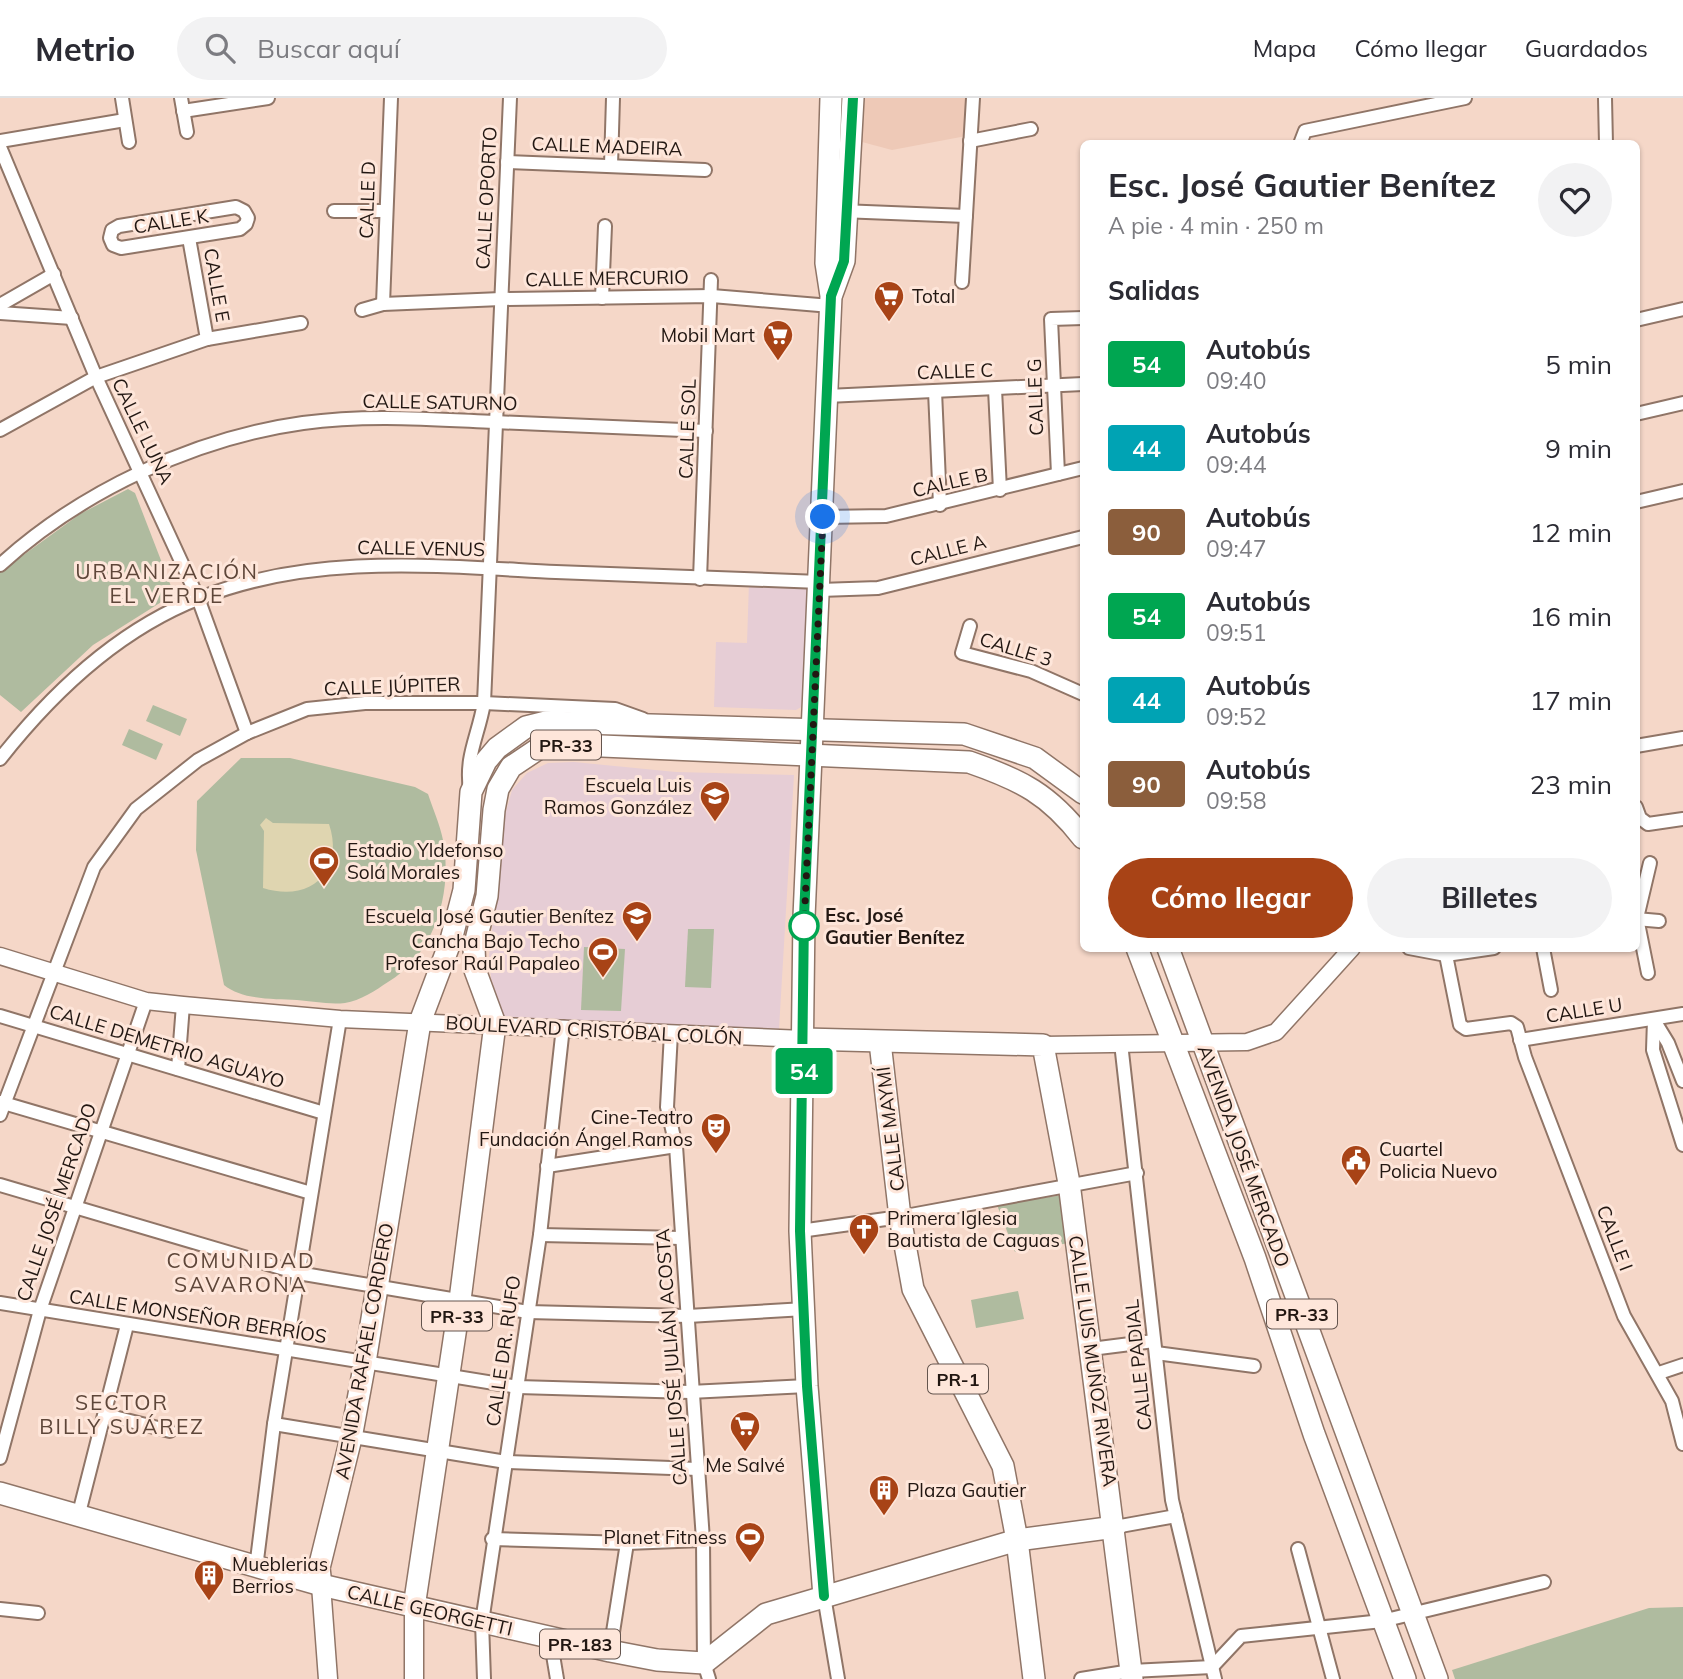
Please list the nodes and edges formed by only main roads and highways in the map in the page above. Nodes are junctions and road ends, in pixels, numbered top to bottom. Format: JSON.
{"nodes":[{"id":1,"x":831,"y":98,"type":"edge"},
{"id":2,"x":853,"y":98,"type":"edge"},
{"id":3,"x":837,"y":211,"type":"junction"},
{"id":4,"x":814,"y":729,"type":"junction"},
{"id":5,"x":814,"y":755,"type":"junction"},
{"id":6,"x":1080,"y":791,"type":"edge"},
{"id":7,"x":1080,"y":834,"type":"edge"},
{"id":8,"x":1138,"y":952,"type":"edge"},
{"id":9,"x":1169,"y":952,"type":"edge"},
{"id":10,"x":443,"y":961,"type":"junction"},
{"id":11,"x":475,"y":970,"type":"junction"},
{"id":12,"x":804,"y":1039,"type":"junction"},
{"id":13,"x":880,"y":1042,"type":"junction"},
{"id":14,"x":1042,"y":1045,"type":"joint"},
{"id":15,"x":0,"y":1493,"type":"edge"},
{"id":16,"x":1115,"y":1527,"type":"junction"},
{"id":17,"x":1017,"y":1540,"type":"junction"},
{"id":18,"x":321,"y":1586,"type":"junction"},
{"id":19,"x":824,"y":1596,"type":"junction"},
{"id":20,"x":414,"y":1607,"type":"junction"},
{"id":21,"x":706,"y":1671,"type":"edge"},
{"id":22,"x":1131,"y":1675,"type":"edge"},
{"id":23,"x":328,"y":1679,"type":"edge"},
{"id":24,"x":414,"y":1679,"type":"edge"},
{"id":25,"x":1034,"y":1679,"type":"edge"},
{"id":26,"x":1405,"y":1679,"type":"edge"},
{"id":27,"x":1437,"y":1679,"type":"edge"}],
"edges":[{"from":1,"to":3,"type":"main road"},
{"from":2,"to":3,"type":"main road"},
{"from":3,"to":4,"type":"main road"},
{"from":4,"to":5,"type":"main road"},
{"from":4,"to":6,"type":"main road","number":"PR-33"},
{"from":4,"to":10,"type":"main road","number":"PR-33"},
{"from":5,"to":7,"type":"main road","number":"PR-33"},
{"from":5,"to":11,"type":"main road","number":"PR-33"},
{"from":5,"to":12,"type":"main road"},
{"from":8,"to":26,"type":"main road","name":"AVENIDA JOSÉ MERCADO","number":"PR-33"},
{"from":9,"to":27,"type":"main road","name":"AVENIDA JOSÉ MERCADO","number":"PR-33"},
{"from":10,"to":11,"type":"main road"},
{"from":10,"to":18,"type":"main road","name":"AVENIDA RAFAEL CORDERO","number":"PR-33"},
{"from":11,"to":20,"type":"main road","number":"PR-33"},
{"from":12,"to":13,"type":"main road","name":"BOULEVARD CRISTÓBAL COLÓN"},
{"from":12,"to":19,"type":"main road"},
{"from":13,"to":14,"type":"main road","name":"BOULEVARD CRISTÓBAL COLÓN"},
{"from":13,"to":17,"type":"main road","name":"CALLE MAYMÍ","number":"PR-1"},
{"from":14,"to":16,"type":"main road","name":"CALLE LUIS MUÑOZ RIVERA"},
{"from":15,"to":18,"type":"main road","name":"CALLE GEORGETTI","number":"PR-183"},
{"from":16,"to":17,"type":"main road"},
{"from":16,"to":22,"type":"main road","name":"CALLE LUIS MUÑOZ RIVERA"},
{"from":17,"to":19,"type":"main road"},
{"from":17,"to":25,"type":"main road","number":"PR-1"},
{"from":18,"to":20,"type":"main road","name":"CALLE GEORGETTI","number":"PR-183"},
{"from":18,"to":23,"type":"main road","name":"AVENIDA RAFAEL CORDERO"},
{"from":19,"to":21,"type":"main road"},
{"from":20,"to":21,"type":"main road","name":"CALLE GEORGETTI","number":"PR-183"},
{"from":20,"to":24,"type":"main road"}]}
